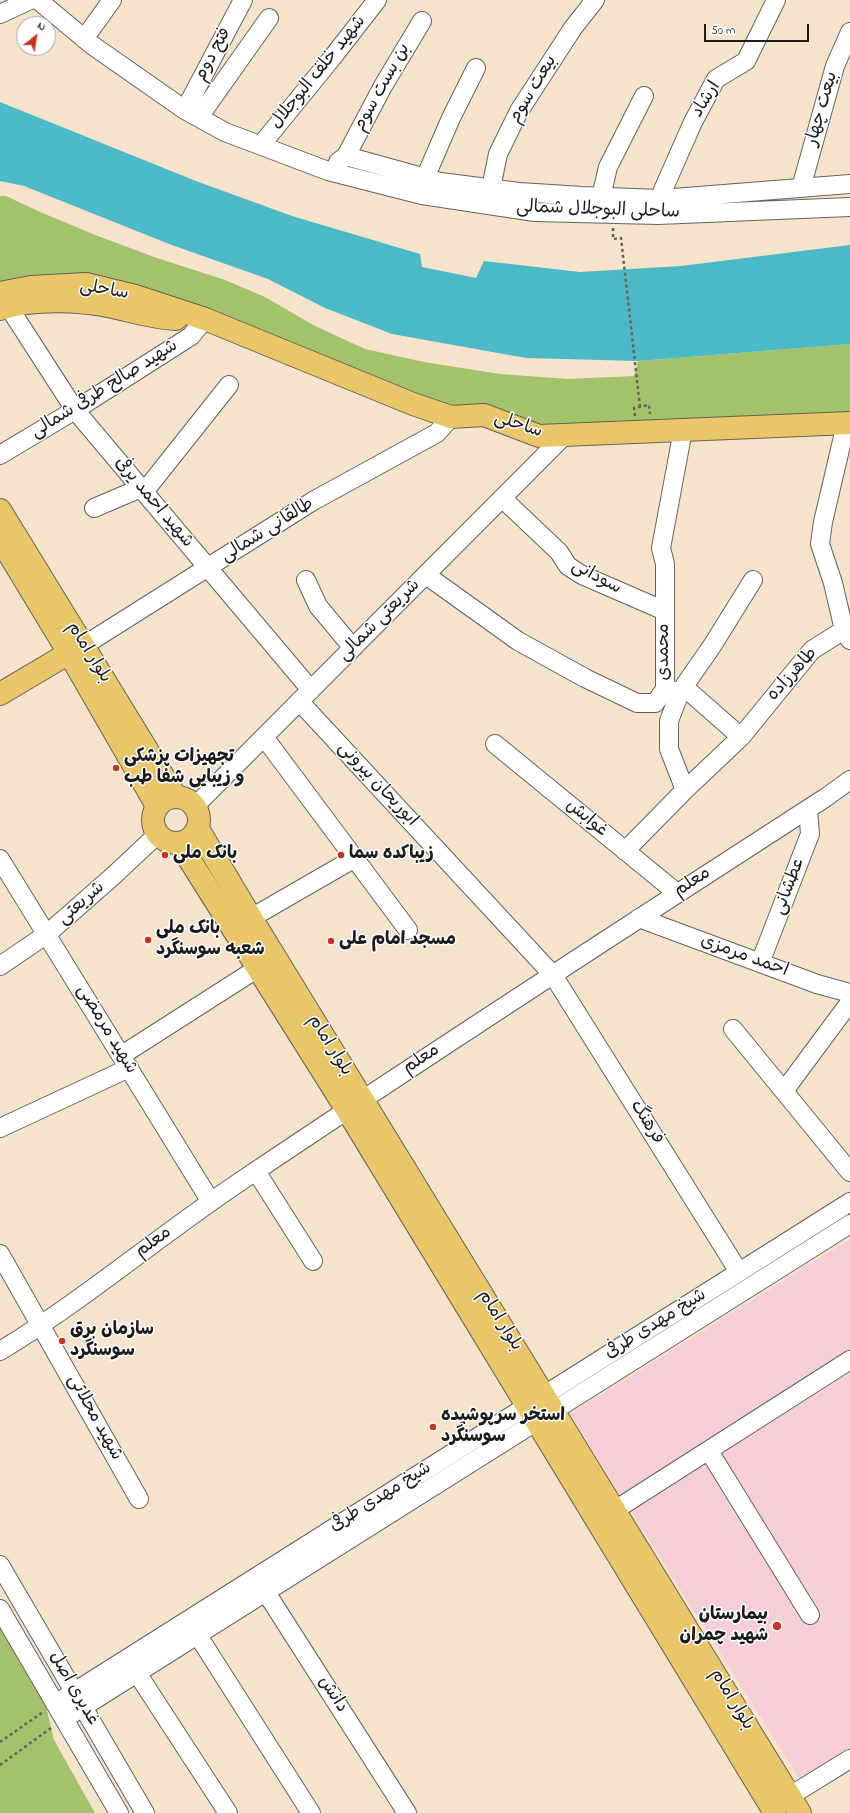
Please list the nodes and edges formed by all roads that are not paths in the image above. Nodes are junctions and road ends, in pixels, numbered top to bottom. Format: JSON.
{"nodes":[{"id":1,"x":38,"y":0,"type":"edge"},
{"id":2,"x":112,"y":0,"type":"edge"},
{"id":3,"x":243,"y":0,"type":"edge"},
{"id":4,"x":377,"y":0,"type":"edge"},
{"id":5,"x":595,"y":0,"type":"edge"},
{"id":6,"x":776,"y":0,"type":"edge"},
{"id":7,"x":269,"y":18,"type":"dead end"},
{"id":8,"x":422,"y":21,"type":"dead end"},
{"id":9,"x":850,"y":32,"type":"edge"},
{"id":10,"x":84,"y":38,"type":"junction"},
{"id":11,"x":476,"y":68,"type":"dead end"},
{"id":12,"x":644,"y":96,"type":"dead end"},
{"id":13,"x":192,"y":114,"type":"junction"},
{"id":14,"x":261,"y":145,"type":"junction"},
{"id":15,"x":346,"y":156,"type":"junction"},
{"id":16,"x":328,"y":171,"type":"junction"},
{"id":17,"x":425,"y":178,"type":"junction"},
{"id":18,"x":850,"y":184,"type":"edge"},
{"id":19,"x":491,"y":188,"type":"junction"},
{"id":20,"x":801,"y":188,"type":"junction"},
{"id":21,"x":601,"y":197,"type":"junction"},
{"id":22,"x":660,"y":207,"type":"junction"},
{"id":23,"x":850,"y":207,"type":"edge"},
{"id":24,"x":3,"y":303,"type":"edge"},
{"id":25,"x":205,"y":319,"type":"junction"},
{"id":26,"x":229,"y":385,"type":"dead end"},
{"id":27,"x":75,"y":410,"type":"junction"},
{"id":28,"x":452,"y":417,"type":"junction"},
{"id":29,"x":848,"y":423,"type":"edge"},
{"id":30,"x":683,"y":430,"type":"junction"},
{"id":31,"x":565,"y":435,"type":"junction"},
{"id":32,"x":0,"y":455,"type":"edge"},
{"id":33,"x":143,"y":490,"type":"junction"},
{"id":34,"x":502,"y":498,"type":"junction"},
{"id":35,"x":94,"y":508,"type":"dead end"},
{"id":36,"x":0,"y":510,"type":"edge"},
{"id":37,"x":0,"y":539,"type":"edge"},
{"id":38,"x":208,"y":568,"type":"junction"},
{"id":39,"x":426,"y":575,"type":"junction"},
{"id":40,"x":306,"y":580,"type":"dead end"},
{"id":41,"x":752,"y":580,"type":"dead end"},
{"id":42,"x":665,"y":611,"type":"junction"},
{"id":43,"x":847,"y":635,"type":"edge"},
{"id":44,"x":353,"y":648,"type":"junction"},
{"id":45,"x":76,"y":649,"type":"junction"},
{"id":46,"x":676,"y":689,"type":"junction"},
{"id":47,"x":0,"y":694,"type":"edge"},
{"id":48,"x":305,"y":696,"type":"junction"},
{"id":49,"x":741,"y":736,"type":"junction"},
{"id":50,"x":264,"y":737,"type":"junction"},
{"id":51,"x":495,"y":744,"type":"dead end"},
{"id":52,"x":850,"y":780,"type":"edge"},
{"id":53,"x":684,"y":790,"type":"junction"},
{"id":54,"x":176,"y":803,"type":"junction"},
{"id":55,"x":808,"y":809,"type":"junction"},
{"id":56,"x":198,"y":829,"type":"junction"},
{"id":57,"x":158,"y":834,"type":"junction"},
{"id":58,"x":179,"y":843,"type":"junction"},
{"id":59,"x":626,"y":852,"type":"junction"},
{"id":60,"x":355,"y":858,"type":"junction"},
{"id":61,"x":0,"y":859,"type":"edge"},
{"id":62,"x":8,"y":886,"type":"edge"},
{"id":63,"x":677,"y":894,"type":"junction"},
{"id":64,"x":251,"y":918,"type":"junction"},
{"id":65,"x":639,"y":918,"type":"junction"},
{"id":66,"x":408,"y":930,"type":"dead end"},
{"id":67,"x":47,"y":934,"type":"junction"},
{"id":68,"x":760,"y":963,"type":"junction"},
{"id":69,"x":0,"y":966,"type":"edge"},
{"id":70,"x":258,"y":968,"type":"junction"},
{"id":71,"x":552,"y":975,"type":"junction"},
{"id":72,"x":850,"y":993,"type":"edge"},
{"id":73,"x":850,"y":1002,"type":"edge"},
{"id":74,"x":734,"y":1029,"type":"dead end"},
{"id":75,"x":125,"y":1062,"type":"junction"},
{"id":76,"x":784,"y":1091,"type":"junction"},
{"id":77,"x":355,"y":1105,"type":"junction"},
{"id":78,"x":0,"y":1128,"type":"edge"},
{"id":79,"x":256,"y":1171,"type":"junction"},
{"id":80,"x":850,"y":1172,"type":"edge"},
{"id":81,"x":211,"y":1202,"type":"junction"},
{"id":82,"x":850,"y":1202,"type":"edge"},
{"id":83,"x":850,"y":1224,"type":"edge"},
{"id":84,"x":0,"y":1254,"type":"edge"},
{"id":85,"x":313,"y":1261,"type":"dead end"},
{"id":86,"x":739,"y":1272,"type":"junction"},
{"id":87,"x":42,"y":1326,"type":"junction"},
{"id":88,"x":0,"y":1351,"type":"edge"},
{"id":89,"x":850,"y":1360,"type":"edge"},
{"id":90,"x":540,"y":1408,"type":"junction"},
{"id":91,"x":709,"y":1451,"type":"junction"},
{"id":92,"x":139,"y":1499,"type":"dead end"},
{"id":93,"x":615,"y":1510,"type":"junction"},
{"id":94,"x":0,"y":1565,"type":"edge"},
{"id":95,"x":261,"y":1584,"type":"junction"},
{"id":96,"x":0,"y":1609,"type":"edge"},
{"id":97,"x":810,"y":1615,"type":"dead end"},
{"id":98,"x":197,"y":1634,"type":"junction"},
{"id":99,"x":137,"y":1672,"type":"junction"},
{"id":100,"x":79,"y":1699,"type":"junction"},
{"id":101,"x":59,"y":1711,"type":"junction"},
{"id":102,"x":850,"y":1759,"type":"edge"},
{"id":103,"x":795,"y":1805,"type":"edge"},
{"id":104,"x":119,"y":1813,"type":"edge"},
{"id":105,"x":145,"y":1813,"type":"edge"},
{"id":106,"x":228,"y":1813,"type":"edge"},
{"id":107,"x":311,"y":1813,"type":"edge"},
{"id":108,"x":407,"y":1813,"type":"edge"},
{"id":109,"x":775,"y":1813,"type":"edge"}],
"edges":[{"from":1,"to":10,"type":"street","name":"ساحلی البوجلال شمالی"},
{"from":2,"to":10,"type":"street"},
{"from":3,"to":13,"type":"street","name":"فتح دوم"},
{"from":4,"to":14,"type":"street","name":"شهید خلف البوجلال"},
{"from":5,"to":19,"type":"street","name":"بیعت سوم"},
{"from":6,"to":22,"type":"street","name":"ارشاد"},
{"from":7,"to":13,"type":"street"},
{"from":8,"to":15,"type":"street","name":"بن بست سوم"},
{"from":9,"to":20,"type":"street","name":"بیعت چهار"},
{"from":10,"to":13,"type":"street","name":"ساحلی البوجلال شمالی"},
{"from":11,"to":17,"type":"street"},
{"from":12,"to":21,"type":"street"},
{"from":13,"to":14,"type":"street","name":"ساحلی البوجلال شمالی"},
{"from":14,"to":16,"type":"street","name":"ساحلی البوجلال شمالی"},
{"from":15,"to":16,"type":"street"},
{"from":15,"to":17,"type":"street","name":"ساحلی البوجلال شمالی"},
{"from":16,"to":22,"type":"street","name":"ساحلی البوجلال شمالی"},
{"from":17,"to":19,"type":"street","name":"ساحلی البوجلال شمالی"},
{"from":18,"to":20,"type":"street","name":"ساحلی البوجلال شمالی"},
{"from":19,"to":21,"type":"street","name":"ساحلی البوجلال شمالی"},
{"from":20,"to":22,"type":"street","name":"ساحلی البوجلال شمالی"},
{"from":21,"to":22,"type":"street","name":"ساحلی البوجلال شمالی"},
{"from":22,"to":23,"type":"street","name":"ساحلی البوجلال شمالی"},
{"from":24,"to":25,"type":"main road","name":"ساحلی"},
{"from":24,"to":27,"type":"street","name":"شهید احمد یرفی"},
{"from":25,"to":27,"type":"street","name":"شهید صالح طرفی شمالی"},
{"from":25,"to":28,"type":"main road","name":"ساحلی"},
{"from":26,"to":33,"type":"street"},
{"from":27,"to":32,"type":"street","name":"شهید صالح طرفی شمالی"},
{"from":27,"to":33,"type":"street","name":"شهید احمد یرفی"},
{"from":28,"to":31,"type":"main road","name":"ساحلی"},
{"from":28,"to":38,"type":"street","name":"طالقانی شمالی"},
{"from":29,"to":30,"type":"main road","name":"ساحلی"},
{"from":29,"to":43,"type":"street"},
{"from":30,"to":31,"type":"main road","name":"ساحلی"},
{"from":30,"to":42,"type":"street","name":"محمدی"},
{"from":31,"to":34,"type":"street","name":"شریعتی شمالی"},
{"from":33,"to":35,"type":"street"},
{"from":33,"to":38,"type":"street","name":"شهید احمد یرفی"},
{"from":34,"to":39,"type":"street","name":"شریعتی شمالی"},
{"from":34,"to":42,"type":"street","name":"سودانی"},
{"from":36,"to":45,"type":"main road","name":"بلوار امام"},
{"from":37,"to":45,"type":"main road","name":"بلوار امام"},
{"from":38,"to":45,"type":"street","name":"طالقانی شمالی"},
{"from":38,"to":48,"type":"street","name":"شهید احمد یرفی"},
{"from":39,"to":44,"type":"street","name":"شریعتی شمالی"},
{"from":39,"to":46,"type":"street","name":"محمدی"},
{"from":40,"to":44,"type":"street"},
{"from":41,"to":46,"type":"street"},
{"from":42,"to":46,"type":"street","name":"محمدی"},
{"from":43,"to":49,"type":"street","name":"طاهرزاده"},
{"from":44,"to":48,"type":"street","name":"شریعتی شمالی"},
{"from":45,"to":47,"type":"main road"},
{"from":45,"to":54,"type":"main road","name":"بلوار امام"},
{"from":46,"to":49,"type":"street"},
{"from":46,"to":53,"type":"street"},
{"from":48,"to":50,"type":"street","name":"شریعتی شمالی"},
{"from":48,"to":71,"type":"street","name":"ابوریحان بیرونی"},
{"from":49,"to":53,"type":"street","name":"طاهرزاده"},
{"from":50,"to":54,"type":"street","name":"شریعتی شمالی"},
{"from":50,"to":60,"type":"street"},
{"from":51,"to":59,"type":"street","name":"غوابش"},
{"from":52,"to":55,"type":"street","name":"معلم"},
{"from":53,"to":59,"type":"street","name":"طاهرزاده"},
{"from":54,"to":56,"type":"main road"},
{"from":54,"to":57,"type":"main road"},
{"from":55,"to":63,"type":"street","name":"معلم"},
{"from":55,"to":68,"type":"street","name":"عطشانی"},
{"from":56,"to":58,"type":"main road"},
{"from":56,"to":64,"type":"main road","name":"بلوار امام"},
{"from":57,"to":58,"type":"main road"},
{"from":57,"to":67,"type":"street","name":"شریعتی"},
{"from":58,"to":70,"type":"main road","name":"بلوار امام"},
{"from":59,"to":63,"type":"street","name":"غوابش"},
{"from":60,"to":64,"type":"street"},
{"from":60,"to":66,"type":"street"},
{"from":61,"to":62,"type":"street","name":"شهید مرمضی"},
{"from":62,"to":67,"type":"street","name":"شهید مرمضی"},
{"from":63,"to":65,"type":"street","name":"معلم"},
{"from":64,"to":77,"type":"main road","name":"بلوار امام"},
{"from":65,"to":68,"type":"street","name":"احمد مرمزی"},
{"from":65,"to":71,"type":"street","name":"معلم"},
{"from":67,"to":69,"type":"street","name":"شریعتی"},
{"from":67,"to":75,"type":"street","name":"شهید مرمضی"},
{"from":68,"to":72,"type":"street","name":"احمد مرمزی"},
{"from":70,"to":75,"type":"street"},
{"from":70,"to":77,"type":"main road","name":"بلوار امام"},
{"from":71,"to":77,"type":"street","name":"معلم"},
{"from":71,"to":86,"type":"street","name":"فرهنگ"},
{"from":73,"to":76,"type":"street"},
{"from":74,"to":76,"type":"street"},
{"from":75,"to":78,"type":"street"},
{"from":75,"to":81,"type":"street","name":"شهید مرمضی"},
{"from":76,"to":80,"type":"street"},
{"from":77,"to":79,"type":"street","name":"معلم"},
{"from":77,"to":90,"type":"main road","name":"بلوار امام"},
{"from":79,"to":81,"type":"street","name":"معلم"},
{"from":79,"to":85,"type":"street"},
{"from":81,"to":87,"type":"street","name":"معلم"},
{"from":82,"to":86,"type":"street","name":"شیخ مهدی طرفی"},
{"from":83,"to":90,"type":"street","name":"شیخ مهدی طرفی"},
{"from":84,"to":87,"type":"street","name":"شهید محلاتی"},
{"from":86,"to":90,"type":"street","name":"شیخ مهدی طرفی"},
{"from":87,"to":88,"type":"street","name":"معلم"},
{"from":87,"to":92,"type":"street","name":"شهید محلاتی"},
{"from":89,"to":91,"type":"street"},
{"from":90,"to":93,"type":"main road","name":"بلوار امام"},
{"from":90,"to":95,"type":"street","name":"شیخ مهدی طرفی"},
{"from":90,"to":109,"type":"main road","name":"بلوار امام"},
{"from":91,"to":93,"type":"street"},
{"from":91,"to":97,"type":"street"},
{"from":93,"to":103,"type":"main road","name":"بلوار امام"},
{"from":94,"to":100,"type":"street","name":"غدیری اصل"},
{"from":95,"to":98,"type":"street","name":"شیخ مهدی طرفی"},
{"from":95,"to":100,"type":"street","name":"شیخ مهدی طرفی"},
{"from":95,"to":108,"type":"street","name":"دانش"},
{"from":96,"to":101,"type":"street","name":"غدیری اصل"},
{"from":98,"to":99,"type":"street","name":"شیخ مهدی طرفی"},
{"from":98,"to":107,"type":"street"},
{"from":99,"to":100,"type":"street","name":"شیخ مهدی طرفی"},
{"from":99,"to":106,"type":"street"},
{"from":100,"to":101,"type":"street","name":"شیخ مهدی طرفی"},
{"from":100,"to":105,"type":"street","name":"غدیری اصل"},
{"from":101,"to":104,"type":"street","name":"غدیری اصل"},
{"from":102,"to":103,"type":"street"}]}
